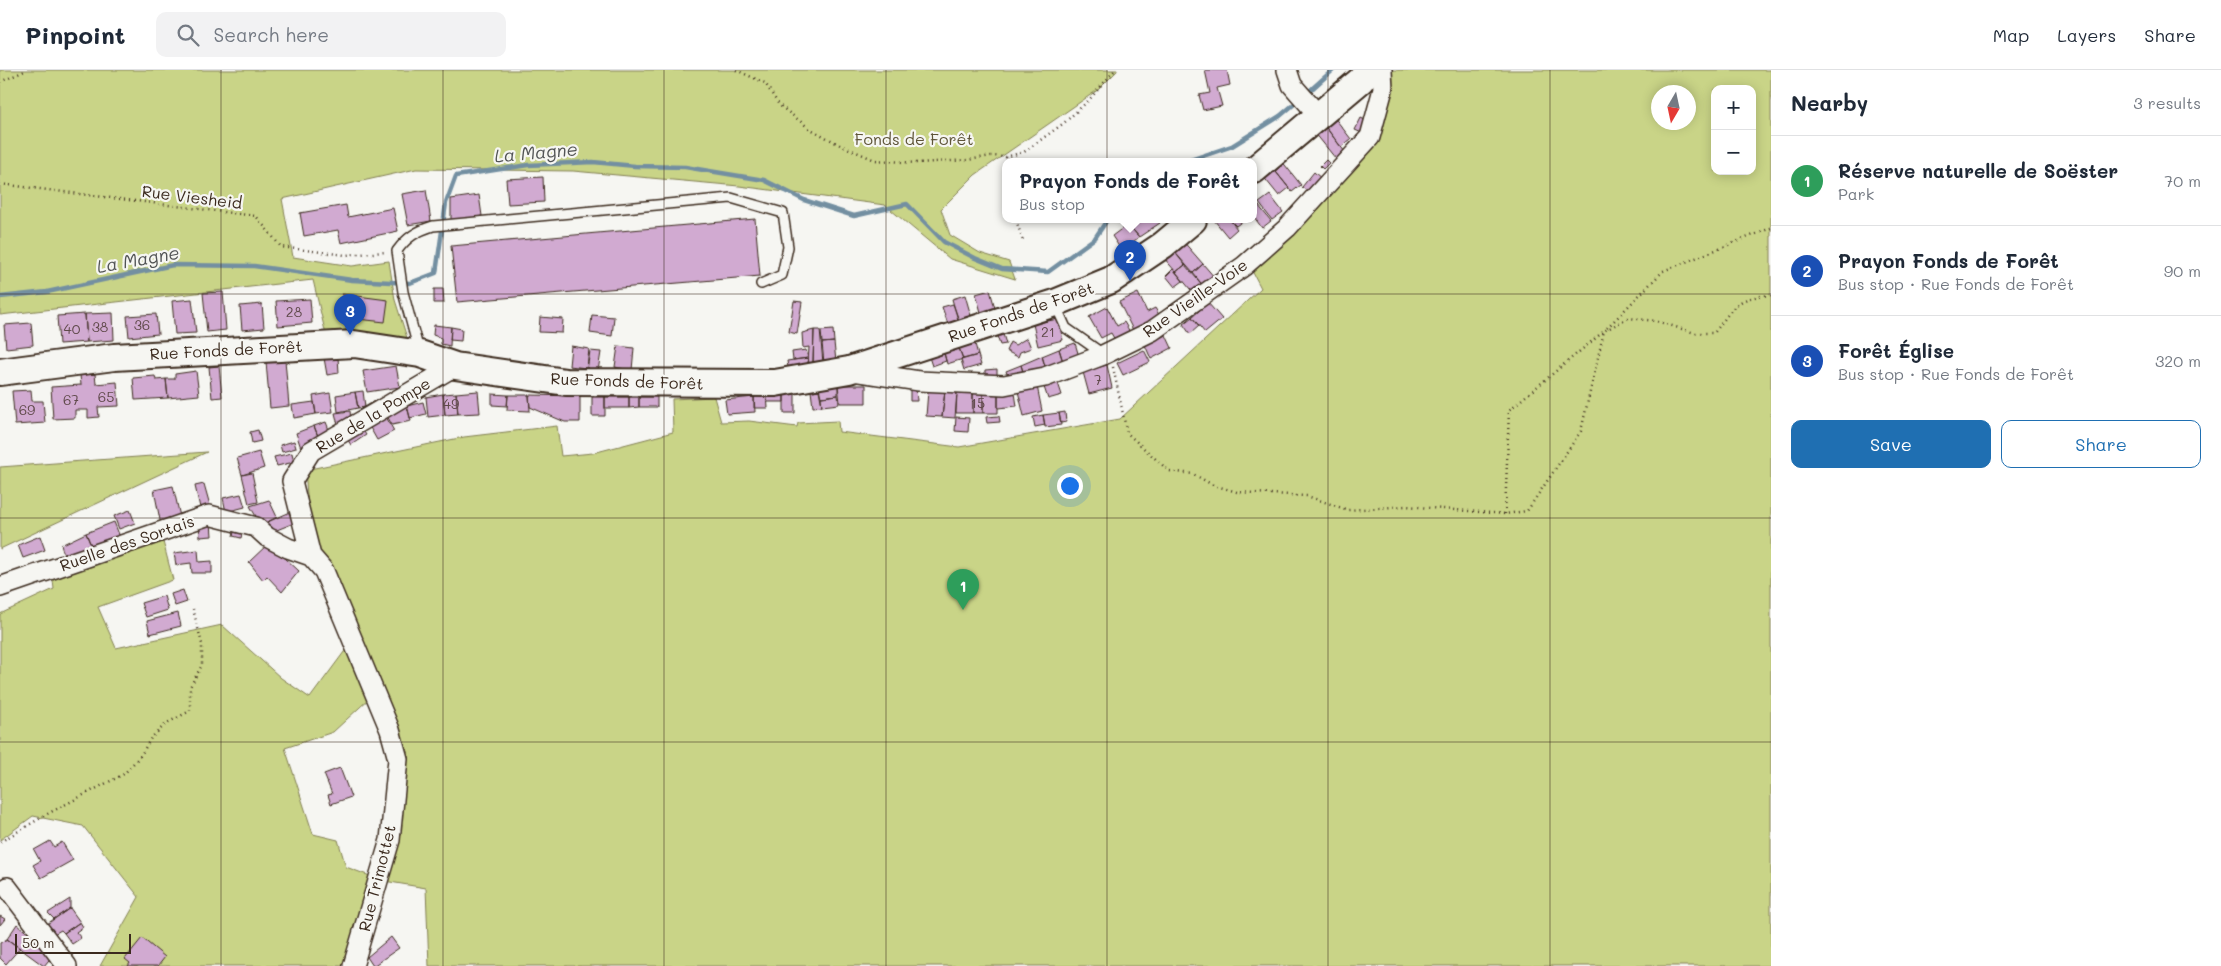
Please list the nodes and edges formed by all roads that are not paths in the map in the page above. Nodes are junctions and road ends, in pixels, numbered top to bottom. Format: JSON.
{"nodes":[{"id":1,"x":1368,"y":70,"type":"edge"},
{"id":2,"x":1382,"y":70,"type":"edge"},
{"id":3,"x":1290,"y":78,"type":"edge"},
{"id":4,"x":1312,"y":110,"type":"junction"},
{"id":5,"x":1257,"y":167,"type":"edge"},
{"id":6,"x":1189,"y":223,"type":"edge"},
{"id":7,"x":761,"y":284,"type":"dead end"},
{"id":8,"x":1055,"y":304,"type":"junction"},
{"id":9,"x":420,"y":354,"type":"junction"},
{"id":10,"x":1103,"y":354,"type":"junction"},
{"id":11,"x":455,"y":366,"type":"junction"},
{"id":12,"x":849,"y":370,"type":"junction"},
{"id":13,"x":0,"y":372,"type":"edge"},
{"id":14,"x":311,"y":556,"type":"junction"},
{"id":15,"x":0,"y":587,"type":"edge"},
{"id":16,"x":398,"y":758,"type":"joint"},
{"id":17,"x":7,"y":887,"type":"dead end"},
{"id":18,"x":66,"y":966,"type":"edge"},
{"id":19,"x":353,"y":966,"type":"edge"}],
"edges":[{"from":1,"to":4,"type":"main road"},
{"from":2,"to":10,"type":"street","name":"Rue Vieille-Voie"},
{"from":3,"to":4,"type":"street"},
{"from":4,"to":5,"type":"main road"},
{"from":6,"to":8,"type":"main road","name":"Rue Fonds de Forêt"},
{"from":7,"to":9,"type":"lane"},
{"from":8,"to":10,"type":"lane"},
{"from":8,"to":12,"type":"main road","name":"Rue Fonds de Forêt"},
{"from":9,"to":11,"type":"main road","name":"Rue Fonds de Forêt"},
{"from":9,"to":13,"type":"main road","name":"Rue Fonds de Forêt"},
{"from":10,"to":12,"type":"street","name":"Rue Vieille-Voie"},
{"from":11,"to":12,"type":"main road","name":"Rue Fonds de Forêt"},
{"from":11,"to":14,"type":"street","name":"Rue de la Pompe"},
{"from":14,"to":15,"type":"street","name":"Ruelle des Sortais"},
{"from":14,"to":16,"type":"street","name":"Rue de la Pompe"},
{"from":16,"to":19,"type":"street","name":"Rue Trimottet"},
{"from":17,"to":18,"type":"street"}]}
